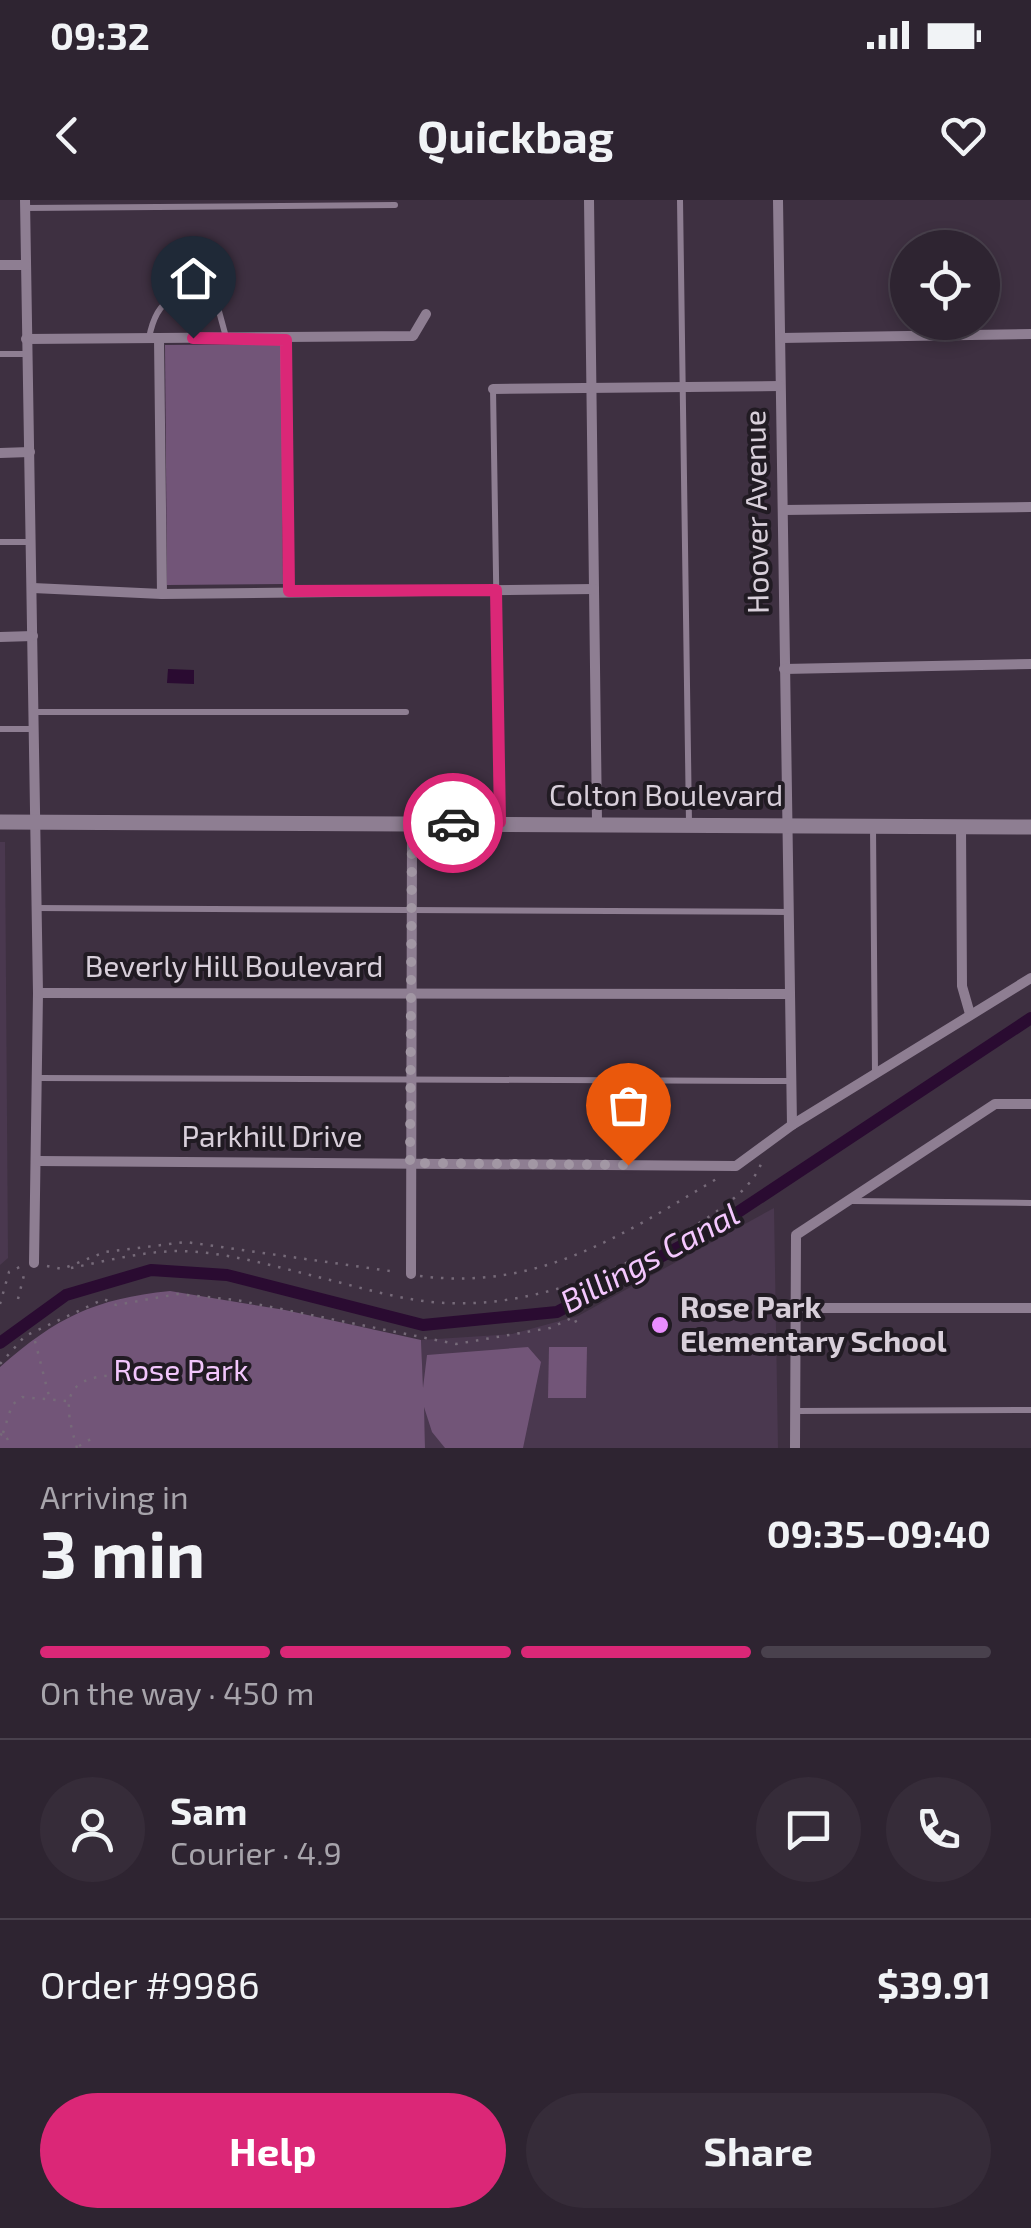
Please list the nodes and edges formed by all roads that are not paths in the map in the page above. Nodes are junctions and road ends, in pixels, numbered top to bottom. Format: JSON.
{"nodes":[{"id":1,"x":589,"y":200,"type":"edge"},
{"id":2,"x":680,"y":200,"type":"edge"},
{"id":3,"x":778,"y":200,"type":"edge"},
{"id":4,"x":25,"y":204,"type":"edge"},
{"id":5,"x":395,"y":206,"type":"dead end"},
{"id":6,"x":0,"y":264,"type":"edge"},
{"id":7,"x":26,"y":265,"type":"junction"},
{"id":8,"x":426,"y":314,"type":"dead end"},
{"id":9,"x":1031,"y":334,"type":"edge"},
{"id":10,"x":154,"y":338,"type":"junction"},
{"id":11,"x":227,"y":338,"type":"junction"},
{"id":12,"x":781,"y":338,"type":"junction"},
{"id":13,"x":26,"y":339,"type":"junction"},
{"id":14,"x":286,"y":340,"type":"junction"},
{"id":15,"x":0,"y":354,"type":"edge"},
{"id":16,"x":26,"y":354,"type":"junction"},
{"id":17,"x":780,"y":386,"type":"junction"},
{"id":18,"x":591,"y":388,"type":"junction"},
{"id":19,"x":682,"y":388,"type":"junction"},
{"id":20,"x":493,"y":389,"type":"joint"},
{"id":21,"x":0,"y":452,"type":"edge"},
{"id":22,"x":30,"y":452,"type":"junction"},
{"id":23,"x":1031,"y":508,"type":"edge"},
{"id":24,"x":783,"y":510,"type":"junction"},
{"id":25,"x":0,"y":542,"type":"edge"},
{"id":26,"x":32,"y":542,"type":"junction"},
{"id":27,"x":33,"y":588,"type":"junction"},
{"id":28,"x":594,"y":589,"type":"junction"},
{"id":29,"x":496,"y":590,"type":"junction"},
{"id":30,"x":289,"y":591,"type":"junction"},
{"id":31,"x":162,"y":594,"type":"junction"},
{"id":32,"x":33,"y":636,"type":"junction"},
{"id":33,"x":0,"y":637,"type":"edge"},
{"id":34,"x":1031,"y":664,"type":"edge"},
{"id":35,"x":784,"y":669,"type":"junction"},
{"id":36,"x":33,"y":712,"type":"junction"},
{"id":37,"x":406,"y":712,"type":"dead end"},
{"id":38,"x":0,"y":729,"type":"edge"},
{"id":39,"x":33,"y":729,"type":"junction"},
{"id":40,"x":0,"y":822,"type":"edge"},
{"id":41,"x":32,"y":822,"type":"junction"},
{"id":42,"x":500,"y":822,"type":"junction"},
{"id":43,"x":597,"y":822,"type":"junction"},
{"id":44,"x":412,"y":823,"type":"junction"},
{"id":45,"x":689,"y":823,"type":"junction"},
{"id":46,"x":788,"y":824,"type":"junction"},
{"id":47,"x":872,"y":825,"type":"junction"},
{"id":48,"x":961,"y":826,"type":"junction"},
{"id":49,"x":1031,"y":827,"type":"edge"},
{"id":50,"x":36,"y":908,"type":"junction"},
{"id":51,"x":413,"y":910,"type":"junction"},
{"id":52,"x":789,"y":912,"type":"junction"},
{"id":53,"x":1031,"y":978,"type":"edge"},
{"id":54,"x":411,"y":991,"type":"junction"},
{"id":55,"x":38,"y":993,"type":"junction"},
{"id":56,"x":790,"y":994,"type":"junction"},
{"id":57,"x":970,"y":1014,"type":"junction"},
{"id":58,"x":875,"y":1074,"type":"junction"},
{"id":59,"x":38,"y":1078,"type":"junction"},
{"id":60,"x":411,"y":1080,"type":"junction"},
{"id":61,"x":792,"y":1082,"type":"junction"},
{"id":62,"x":1031,"y":1104,"type":"edge"},
{"id":63,"x":792,"y":1125,"type":"junction"},
{"id":64,"x":38,"y":1161,"type":"junction"},
{"id":65,"x":410,"y":1163,"type":"junction"},
{"id":66,"x":848,"y":1201,"type":"junction"},
{"id":67,"x":1031,"y":1203,"type":"edge"},
{"id":68,"x":34,"y":1264,"type":"road end"},
{"id":69,"x":411,"y":1274,"type":"road end"},
{"id":70,"x":794,"y":1308,"type":"junction"},
{"id":71,"x":1031,"y":1308,"type":"edge"},
{"id":72,"x":1031,"y":1410,"type":"edge"},
{"id":73,"x":795,"y":1411,"type":"junction"},
{"id":74,"x":795,"y":1448,"type":"edge"}],
"edges":[{"from":1,"to":18,"type":"street"},
{"from":2,"to":19,"type":"lane"},
{"from":3,"to":12,"type":"street","name":"Hoover Avenue"},
{"from":4,"to":5,"type":"lane"},
{"from":4,"to":7,"type":"street"},
{"from":6,"to":7,"type":"street"},
{"from":7,"to":13,"type":"street"},
{"from":8,"to":14,"type":"street"},
{"from":9,"to":12,"type":"street"},
{"from":10,"to":11,"type":"street"},
{"from":10,"to":11,"type":"lane"},
{"from":10,"to":13,"type":"street"},
{"from":10,"to":31,"type":"street"},
{"from":11,"to":14,"type":"street"},
{"from":12,"to":17,"type":"street","name":"Hoover Avenue"},
{"from":13,"to":16,"type":"street"},
{"from":14,"to":30,"type":"street"},
{"from":15,"to":16,"type":"lane"},
{"from":16,"to":22,"type":"street"},
{"from":17,"to":19,"type":"street"},
{"from":17,"to":24,"type":"street","name":"Hoover Avenue"},
{"from":18,"to":19,"type":"street"},
{"from":18,"to":20,"type":"street"},
{"from":18,"to":28,"type":"street"},
{"from":19,"to":45,"type":"lane"},
{"from":20,"to":29,"type":"lane"},
{"from":21,"to":22,"type":"street"},
{"from":22,"to":26,"type":"street"},
{"from":23,"to":24,"type":"street"},
{"from":24,"to":35,"type":"street","name":"Hoover Avenue"},
{"from":25,"to":26,"type":"lane"},
{"from":26,"to":27,"type":"street"},
{"from":27,"to":31,"type":"street"},
{"from":27,"to":32,"type":"street"},
{"from":28,"to":29,"type":"street"},
{"from":28,"to":43,"type":"street"},
{"from":29,"to":30,"type":"street"},
{"from":29,"to":42,"type":"lane"},
{"from":30,"to":31,"type":"street"},
{"from":32,"to":33,"type":"street"},
{"from":32,"to":36,"type":"street"},
{"from":34,"to":35,"type":"street"},
{"from":35,"to":46,"type":"street","name":"Hoover Avenue"},
{"from":36,"to":37,"type":"lane"},
{"from":36,"to":39,"type":"street"},
{"from":38,"to":39,"type":"lane"},
{"from":39,"to":41,"type":"street"},
{"from":40,"to":41,"type":"street","name":"Colton Boulevard"},
{"from":41,"to":44,"type":"street","name":"Colton Boulevard"},
{"from":41,"to":50,"type":"street"},
{"from":42,"to":43,"type":"street","name":"Colton Boulevard"},
{"from":42,"to":44,"type":"street","name":"Colton Boulevard"},
{"from":43,"to":45,"type":"street","name":"Colton Boulevard"},
{"from":44,"to":51,"type":"street"},
{"from":45,"to":46,"type":"street","name":"Colton Boulevard"},
{"from":46,"to":47,"type":"street","name":"Colton Boulevard"},
{"from":46,"to":52,"type":"street","name":"Hoover Avenue"},
{"from":47,"to":48,"type":"street","name":"Colton Boulevard"},
{"from":47,"to":58,"type":"lane"},
{"from":48,"to":49,"type":"street","name":"Colton Boulevard"},
{"from":48,"to":57,"type":"street"},
{"from":50,"to":51,"type":"lane"},
{"from":50,"to":55,"type":"street"},
{"from":51,"to":52,"type":"lane"},
{"from":51,"to":54,"type":"street"},
{"from":52,"to":56,"type":"street","name":"Hoover Avenue"},
{"from":53,"to":57,"type":"street"},
{"from":54,"to":55,"type":"street","name":"Beverly Hill Boulevard"},
{"from":54,"to":56,"type":"street","name":"Beverly Hill Boulevard"},
{"from":54,"to":60,"type":"street"},
{"from":55,"to":59,"type":"street"},
{"from":56,"to":61,"type":"street","name":"Hoover Avenue"},
{"from":57,"to":58,"type":"street"},
{"from":58,"to":63,"type":"street"},
{"from":59,"to":60,"type":"lane"},
{"from":59,"to":64,"type":"street"},
{"from":60,"to":61,"type":"lane"},
{"from":60,"to":65,"type":"street"},
{"from":61,"to":63,"type":"street","name":"Hoover Avenue"},
{"from":62,"to":66,"type":"street"},
{"from":63,"to":65,"type":"street","name":"Parkhill Drive"},
{"from":64,"to":65,"type":"street","name":"Parkhill Drive"},
{"from":64,"to":68,"type":"street"},
{"from":65,"to":69,"type":"street"},
{"from":66,"to":67,"type":"lane"},
{"from":66,"to":70,"type":"street"},
{"from":70,"to":71,"type":"street"},
{"from":70,"to":73,"type":"street"},
{"from":72,"to":73,"type":"lane"},
{"from":73,"to":74,"type":"street"}]}
